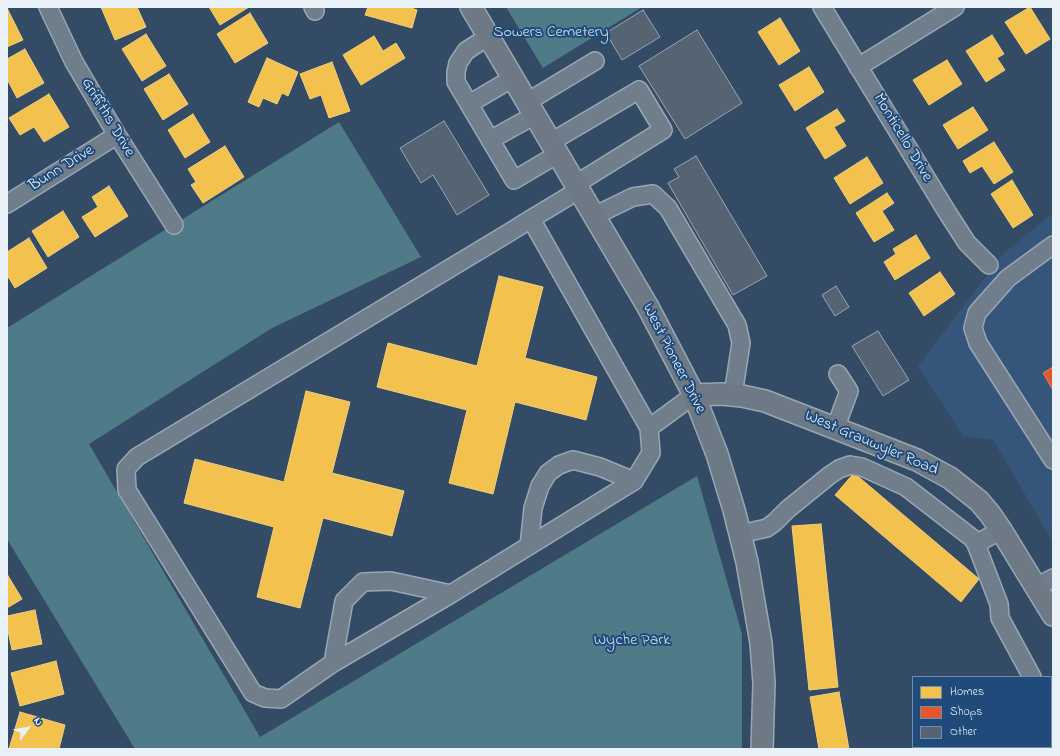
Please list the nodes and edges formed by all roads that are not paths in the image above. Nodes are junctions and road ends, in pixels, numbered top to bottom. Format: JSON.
{"nodes":[{"id":1,"x":48,"y":7,"type":"edge"},
{"id":2,"x":471,"y":7,"type":"edge"},
{"id":3,"x":822,"y":7,"type":"edge"},
{"id":4,"x":955,"y":7,"type":"edge"},
{"id":5,"x":489,"y":36,"type":"junction"},
{"id":6,"x":594,"y":61,"type":"dead end"},
{"id":7,"x":858,"y":67,"type":"junction"},
{"id":8,"x":513,"y":78,"type":"junction"},
{"id":9,"x":469,"y":104,"type":"junction"},
{"id":10,"x":531,"y":108,"type":"junction"},
{"id":11,"x":117,"y":135,"type":"junction"},
{"id":12,"x":490,"y":140,"type":"junction"},
{"id":13,"x":555,"y":148,"type":"junction"},
{"id":14,"x":577,"y":187,"type":"junction"},
{"id":15,"x":7,"y":204,"type":"edge"},
{"id":16,"x":594,"y":216,"type":"junction"},
{"id":17,"x":531,"y":219,"type":"junction"},
{"id":18,"x":174,"y":225,"type":"dead end"},
{"id":19,"x":1053,"y":245,"type":"edge"},
{"id":20,"x":989,"y":264,"type":"dead end"},
{"id":21,"x":838,"y":374,"type":"dead end"},
{"id":22,"x":694,"y":395,"type":"junction"},
{"id":23,"x":733,"y":395,"type":"junction"},
{"id":24,"x":649,"y":428,"type":"junction"},
{"id":25,"x":835,"y":428,"type":"junction"},
{"id":26,"x":1053,"y":460,"type":"edge"},
{"id":27,"x":634,"y":481,"type":"junction"},
{"id":28,"x":1001,"y":530,"type":"junction"},
{"id":29,"x":740,"y":534,"type":"junction"},
{"id":30,"x":976,"y":544,"type":"junction"},
{"id":31,"x":529,"y":546,"type":"junction"},
{"id":32,"x":1045,"y":583,"type":"edge"},
{"id":33,"x":451,"y":594,"type":"junction"},
{"id":34,"x":1053,"y":615,"type":"edge"},
{"id":35,"x":333,"y":663,"type":"junction"},
{"id":36,"x":1031,"y":676,"type":"edge"},
{"id":37,"x":762,"y":749,"type":"edge"}],
"edges":[{"from":1,"to":11,"type":"street","name":"Griffiths Drive"},
{"from":2,"to":5,"type":"main road","name":"West Pioneer Drive"},
{"from":3,"to":7,"type":"street","name":"Monticello Drive"},
{"from":4,"to":7,"type":"street"},
{"from":5,"to":8,"type":"main road","name":"West Pioneer Drive"},
{"from":5,"to":9,"type":"street"},
{"from":6,"to":10,"type":"street"},
{"from":7,"to":20,"type":"street","name":"Monticello Drive"},
{"from":8,"to":9,"type":"street"},
{"from":8,"to":10,"type":"main road","name":"West Pioneer Drive"},
{"from":9,"to":12,"type":"street"},
{"from":10,"to":12,"type":"street"},
{"from":10,"to":13,"type":"main road","name":"West Pioneer Drive"},
{"from":11,"to":15,"type":"street","name":"Bunn Drive"},
{"from":11,"to":18,"type":"street","name":"Griffiths Drive"},
{"from":12,"to":13,"type":"street"},
{"from":13,"to":14,"type":"main road","name":"West Pioneer Drive"},
{"from":13,"to":14,"type":"street"},
{"from":14,"to":16,"type":"main road","name":"West Pioneer Drive"},
{"from":14,"to":17,"type":"street"},
{"from":16,"to":22,"type":"main road","name":"West Pioneer Drive"},
{"from":16,"to":23,"type":"street"},
{"from":17,"to":24,"type":"street"},
{"from":17,"to":35,"type":"street"},
{"from":19,"to":26,"type":"street"},
{"from":21,"to":25,"type":"street"},
{"from":22,"to":23,"type":"main road","name":"West Grauwyler Road"},
{"from":22,"to":24,"type":"street"},
{"from":22,"to":29,"type":"main road","name":"West Pioneer Drive"},
{"from":23,"to":25,"type":"main road","name":"West Grauwyler Road"},
{"from":24,"to":27,"type":"street"},
{"from":25,"to":28,"type":"main road","name":"West Grauwyler Road"},
{"from":27,"to":31,"type":"street"},
{"from":27,"to":31,"type":"street"},
{"from":28,"to":30,"type":"street"},
{"from":28,"to":32,"type":"main road","name":"West Grauwyler Road"},
{"from":29,"to":30,"type":"street"},
{"from":29,"to":37,"type":"main road","name":"West Pioneer Drive"},
{"from":30,"to":36,"type":"street"},
{"from":31,"to":33,"type":"street"},
{"from":32,"to":34,"type":"main road","name":"West Grauwyler Road"},
{"from":33,"to":35,"type":"street"},
{"from":33,"to":35,"type":"street"}]}
